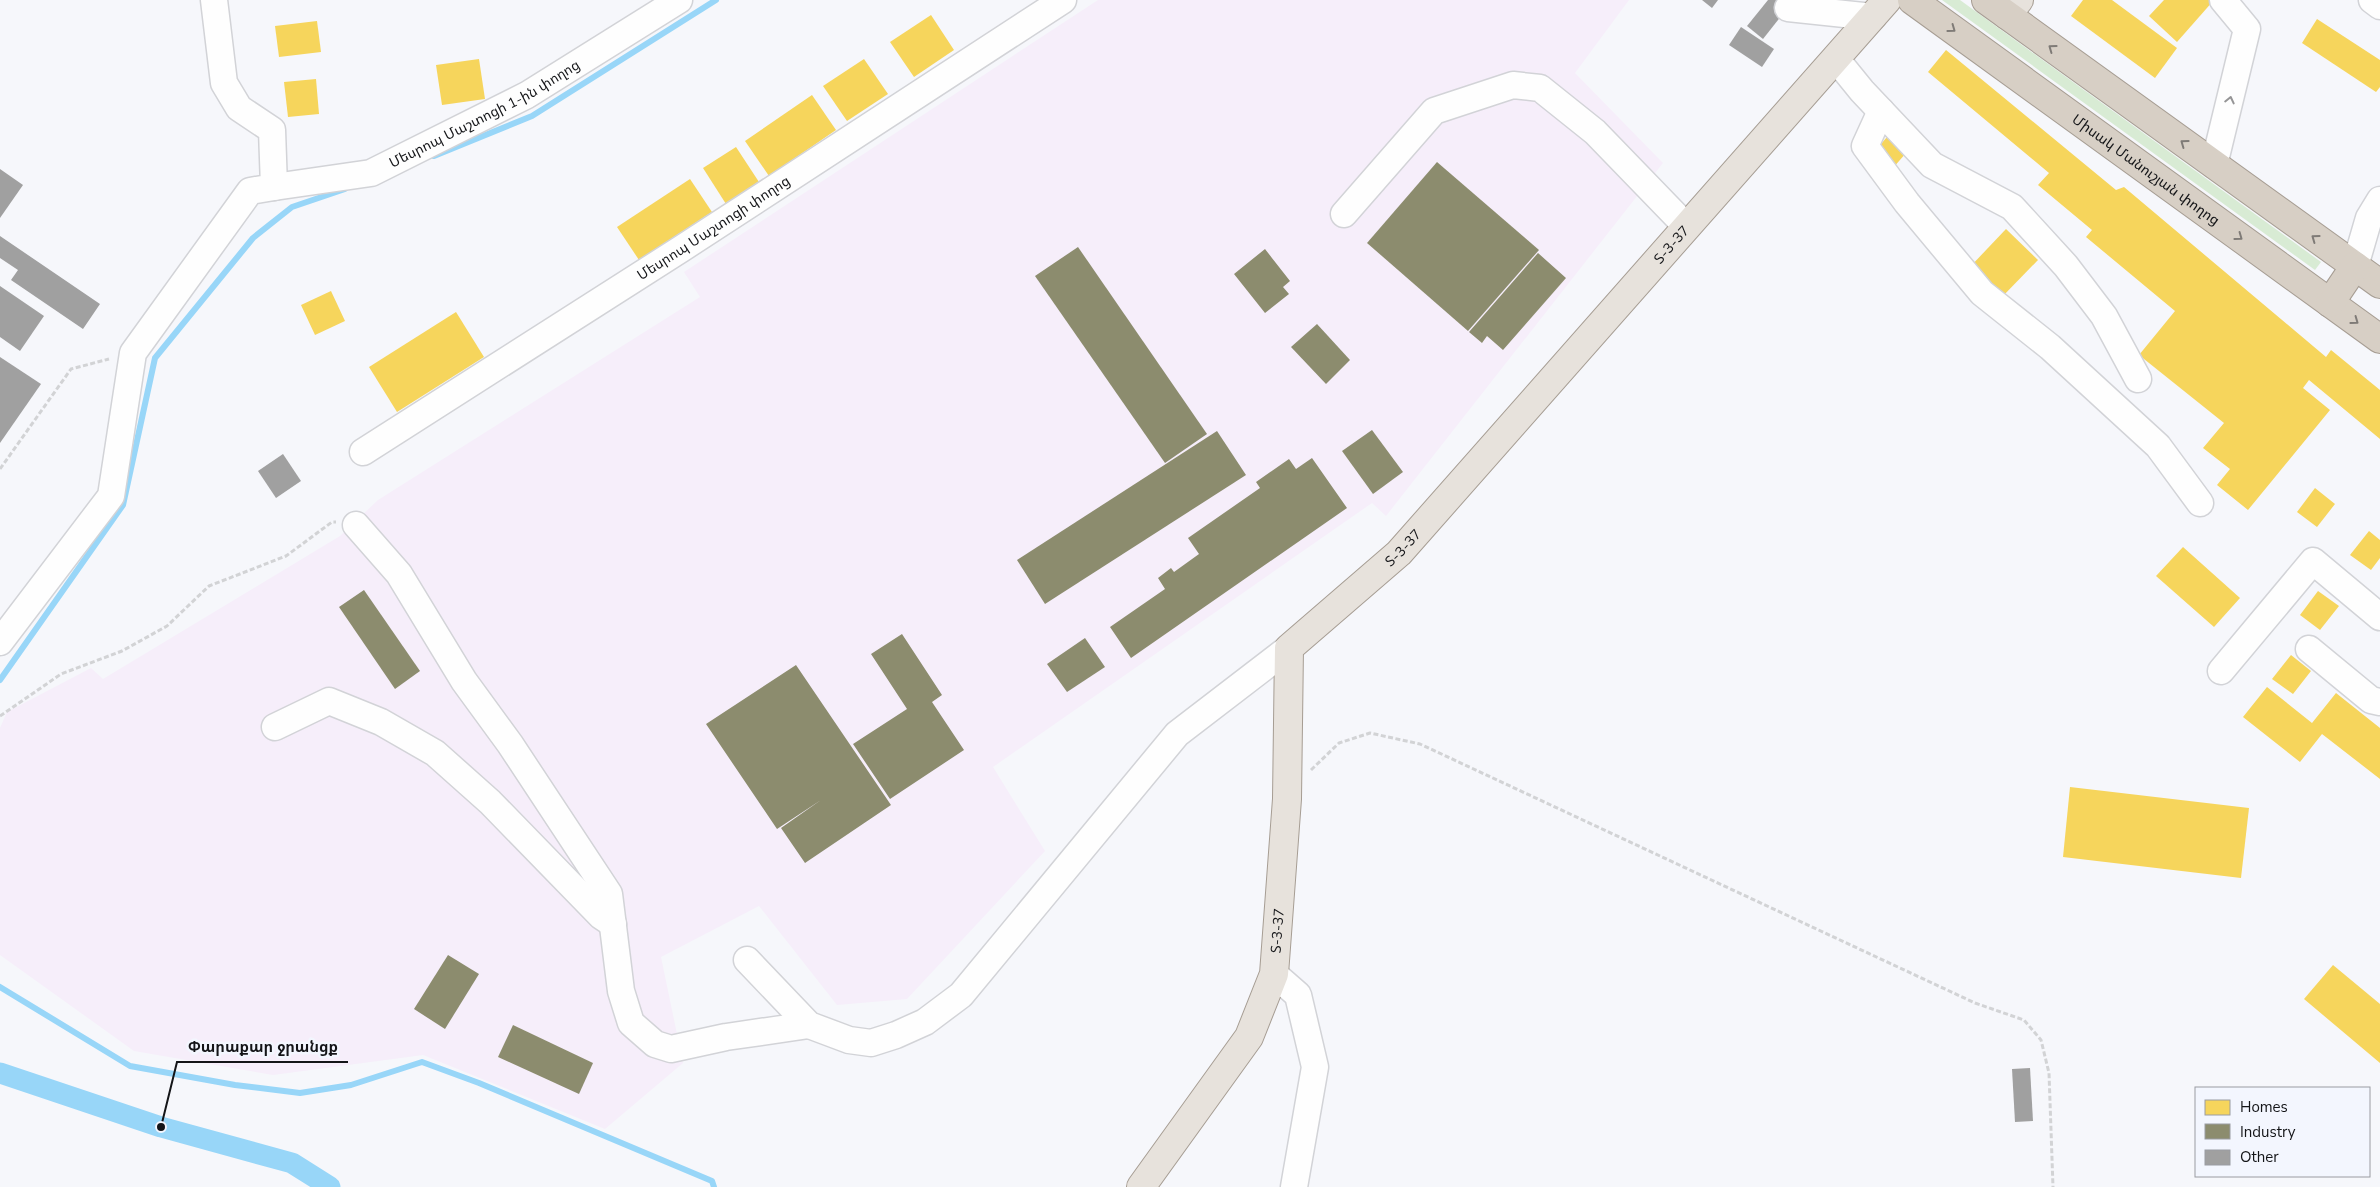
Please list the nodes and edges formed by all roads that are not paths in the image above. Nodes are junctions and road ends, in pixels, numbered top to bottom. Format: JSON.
{"nodes":[{"id":1,"x":214,"y":0,"type":"edge"},
{"id":2,"x":680,"y":0,"type":"edge"},
{"id":3,"x":1063,"y":0,"type":"edge"},
{"id":4,"x":1912,"y":0,"type":"edge"},
{"id":5,"x":2223,"y":0,"type":"edge"},
{"id":6,"x":2372,"y":0,"type":"edge"},
{"id":7,"x":2004,"y":5,"type":"edge"},
{"id":8,"x":2380,"y":6,"type":"edge"},
{"id":9,"x":1788,"y":8,"type":"dead end"},
{"id":10,"x":1880,"y":8,"type":"edge"},
{"id":11,"x":1836,"y":59,"type":"junction"},
{"id":12,"x":1881,"y":111,"type":"junction"},
{"id":13,"x":2214,"y":165,"type":"junction"},
{"id":14,"x":274,"y":186,"type":"junction"},
{"id":15,"x":2380,"y":200,"type":"edge"},
{"id":16,"x":1344,"y":214,"type":"dead end"},
{"id":17,"x":1687,"y":227,"type":"junction"},
{"id":18,"x":2355,"y":266,"type":"junction"},
{"id":19,"x":2380,"y":284,"type":"edge"},
{"id":20,"x":2330,"y":303,"type":"junction"},
{"id":21,"x":2380,"y":339,"type":"edge"},
{"id":22,"x":2138,"y":379,"type":"dead end"},
{"id":23,"x":363,"y":452,"type":"dead end"},
{"id":24,"x":2200,"y":503,"type":"dead end"},
{"id":25,"x":356,"y":525,"type":"road end"},
{"id":26,"x":2380,"y":617,"type":"edge"},
{"id":27,"x":0,"y":642,"type":"edge"},
{"id":28,"x":1289,"y":648,"type":"junction"},
{"id":29,"x":2309,"y":649,"type":"dead end"},
{"id":30,"x":2221,"y":671,"type":"dead end"},
{"id":31,"x":2380,"y":702,"type":"edge"},
{"id":32,"x":275,"y":727,"type":"dead end"},
{"id":33,"x":613,"y":924,"type":"junction"},
{"id":34,"x":747,"y":960,"type":"dead end"},
{"id":35,"x":1274,"y":974,"type":"junction"},
{"id":36,"x":809,"y":1025,"type":"junction"},
{"id":37,"x":1141,"y":1187,"type":"edge"},
{"id":38,"x":1294,"y":1187,"type":"edge"}],
"edges":[{"from":1,"to":14,"type":"street"},
{"from":2,"to":14,"type":"street","name":"Մեսրոպ Մաշտոցի 1-ին փողոց"},
{"from":3,"to":23,"type":"street","name":"Մեսրոպ Մաշտոցի փողոց"},
{"from":4,"to":20,"type":"highway","name":"Միսակ Մանուշյան փողոց","one_way":true},
{"from":13,"to":5,"type":"street","one_way":true},
{"from":6,"to":8,"type":"street"},
{"from":13,"to":7,"type":"highway","one_way":true},
{"from":9,"to":10,"type":"street"},
{"from":10,"to":11,"type":"main road","name":"Տ-3-37","number":"Տ-3-37"},
{"from":11,"to":12,"type":"street"},
{"from":11,"to":17,"type":"main road","name":"Տ-3-37","number":"Տ-3-37"},
{"from":12,"to":22,"type":"street"},
{"from":12,"to":24,"type":"street"},
{"from":18,"to":13,"type":"highway","one_way":true},
{"from":14,"to":27,"type":"street","name":"Մեսրոպ Մաշտոցի 1-ին փողոց"},
{"from":15,"to":18,"type":"street"},
{"from":16,"to":17,"type":"street"},
{"from":17,"to":28,"type":"main road","name":"Տ-3-37","number":"Տ-3-37"},
{"from":18,"to":19,"type":"highway"},
{"from":18,"to":20,"type":"highway"},
{"from":20,"to":21,"type":"highway","name":"Միսակ Մանուշյան փողոց","one_way":true},
{"from":25,"to":33,"type":"street"},
{"from":26,"to":30,"type":"street"},
{"from":28,"to":35,"type":"main road","name":"Տ-3-37","number":"Տ-3-37"},
{"from":28,"to":36,"type":"street"},
{"from":29,"to":31,"type":"street"},
{"from":32,"to":33,"type":"street"},
{"from":33,"to":36,"type":"street"},
{"from":34,"to":36,"type":"street"},
{"from":35,"to":37,"type":"main road","name":"Տ-3-37","number":"Տ-3-37"},
{"from":35,"to":38,"type":"street"}]}
